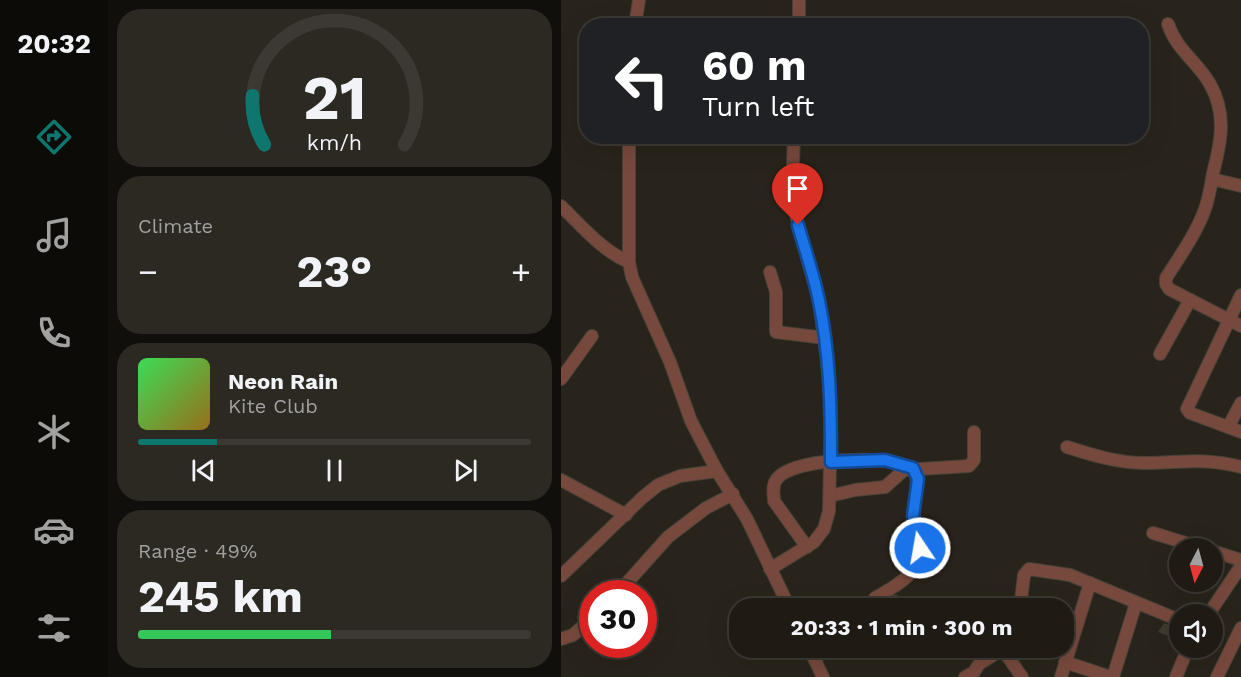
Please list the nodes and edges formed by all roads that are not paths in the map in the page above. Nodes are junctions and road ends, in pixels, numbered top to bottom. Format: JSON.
{"nodes":[{"id":1,"x":639,"y":0,"type":"edge"},
{"id":2,"x":799,"y":0,"type":"edge"},
{"id":3,"x":636,"y":18,"type":"edge"},
{"id":4,"x":799,"y":18,"type":"edge"},
{"id":5,"x":1167,"y":24,"type":"dead end"},
{"id":6,"x":629,"y":144,"type":"edge"},
{"id":7,"x":794,"y":144,"type":"edge"},
{"id":8,"x":1212,"y":179,"type":"junction"},
{"id":9,"x":1241,"y":186,"type":"edge"},
{"id":10,"x":561,"y":206,"type":"edge"},
{"id":11,"x":629,"y":262,"type":"junction"},
{"id":12,"x":770,"y":272,"type":"dead end"},
{"id":13,"x":1241,"y":295,"type":"edge"},
{"id":14,"x":1190,"y":300,"type":"junction"},
{"id":15,"x":1229,"y":321,"type":"junction"},
{"id":16,"x":1241,"y":326,"type":"edge"},
{"id":17,"x":592,"y":336,"type":"dead end"},
{"id":18,"x":825,"y":338,"type":"junction"},
{"id":19,"x":1160,"y":354,"type":"dead end"},
{"id":20,"x":561,"y":379,"type":"edge"},
{"id":21,"x":1241,"y":403,"type":"edge"},
{"id":22,"x":1228,"y":427,"type":"junction"},
{"id":23,"x":974,"y":432,"type":"dead end"},
{"id":24,"x":1241,"y":432,"type":"edge"},
{"id":25,"x":1067,"y":447,"type":"dead end"},
{"id":26,"x":831,"y":462,"type":"junction"},
{"id":27,"x":1241,"y":467,"type":"edge"},
{"id":28,"x":913,"y":468,"type":"junction"},
{"id":29,"x":717,"y":471,"type":"junction"},
{"id":30,"x":561,"y":480,"type":"edge"},
{"id":31,"x":733,"y":494,"type":"junction"},
{"id":32,"x":830,"y":496,"type":"junction"},
{"id":33,"x":625,"y":515,"type":"junction"},
{"id":34,"x":1153,"y":533,"type":"dead end"},
{"id":35,"x":1169,"y":538,"type":"edge"},
{"id":36,"x":807,"y":547,"type":"junction"},
{"id":37,"x":1223,"y":554,"type":"edge"},
{"id":38,"x":1241,"y":560,"type":"edge"},
{"id":39,"x":770,"y":569,"type":"junction"},
{"id":40,"x":1240,"y":571,"type":"edge"},
{"id":41,"x":561,"y":576,"type":"edge"},
{"id":42,"x":630,"y":580,"type":"edge"},
{"id":43,"x":1090,"y":583,"type":"junction"},
{"id":44,"x":784,"y":598,"type":"edge"},
{"id":45,"x":875,"y":598,"type":"edge"},
{"id":46,"x":1022,"y":598,"type":"edge"},
{"id":47,"x":1136,"y":603,"type":"junction"},
{"id":48,"x":1216,"y":604,"type":"edge"},
{"id":49,"x":1169,"y":616,"type":"edge"},
{"id":50,"x":1241,"y":628,"type":"edge"},
{"id":51,"x":1074,"y":629,"type":"edge"},
{"id":52,"x":579,"y":630,"type":"edge"},
{"id":53,"x":561,"y":639,"type":"edge"},
{"id":54,"x":1229,"y":651,"type":"junction"},
{"id":55,"x":1074,"y":656,"type":"edge"},
{"id":56,"x":1241,"y":656,"type":"edge"},
{"id":57,"x":814,"y":658,"type":"edge"},
{"id":58,"x":988,"y":658,"type":"edge"},
{"id":59,"x":1010,"y":658,"type":"edge"},
{"id":60,"x":1065,"y":658,"type":"edge"},
{"id":61,"x":1184,"y":658,"type":"edge"},
{"id":62,"x":972,"y":675,"type":"edge"},
{"id":63,"x":823,"y":677,"type":"edge"},
{"id":64,"x":1022,"y":677,"type":"edge"},
{"id":65,"x":1061,"y":677,"type":"edge"},
{"id":66,"x":1112,"y":677,"type":"edge"},
{"id":67,"x":1176,"y":677,"type":"edge"},
{"id":68,"x":1217,"y":677,"type":"edge"}],
"edges":[{"from":1,"to":3,"type":"street"},
{"from":2,"to":4,"type":"street"},
{"from":5,"to":8,"type":"street"},
{"from":6,"to":11,"type":"street"},
{"from":7,"to":18,"type":"street"},
{"from":8,"to":9,"type":"street"},
{"from":8,"to":14,"type":"street"},
{"from":10,"to":11,"type":"street"},
{"from":11,"to":29,"type":"street"},
{"from":12,"to":18,"type":"street"},
{"from":13,"to":15,"type":"street"},
{"from":14,"to":15,"type":"street"},
{"from":14,"to":19,"type":"street"},
{"from":15,"to":16,"type":"street"},
{"from":15,"to":22,"type":"street"},
{"from":17,"to":20,"type":"street"},
{"from":18,"to":26,"type":"street"},
{"from":21,"to":22,"type":"street"},
{"from":22,"to":24,"type":"street"},
{"from":23,"to":28,"type":"street"},
{"from":25,"to":27,"type":"street"},
{"from":26,"to":28,"type":"street"},
{"from":26,"to":32,"type":"street"},
{"from":26,"to":36,"type":"street"},
{"from":28,"to":32,"type":"street"},
{"from":28,"to":45,"type":"street"},
{"from":29,"to":31,"type":"street"},
{"from":29,"to":33,"type":"street"},
{"from":30,"to":33,"type":"street"},
{"from":31,"to":39,"type":"street"},
{"from":31,"to":42,"type":"street"},
{"from":32,"to":36,"type":"street"},
{"from":33,"to":41,"type":"street"},
{"from":34,"to":35,"type":"street"},
{"from":36,"to":39,"type":"street"},
{"from":37,"to":38,"type":"street"},
{"from":39,"to":44,"type":"street"},
{"from":40,"to":48,"type":"street"},
{"from":43,"to":46,"type":"street"},
{"from":43,"to":47,"type":"street"},
{"from":43,"to":51,"type":"street"},
{"from":47,"to":49,"type":"street"},
{"from":47,"to":66,"type":"street"},
{"from":50,"to":54,"type":"street"},
{"from":52,"to":53,"type":"street"},
{"from":54,"to":56,"type":"street"},
{"from":54,"to":68,"type":"street"},
{"from":55,"to":66,"type":"street"},
{"from":57,"to":63,"type":"street"},
{"from":58,"to":62,"type":"street"},
{"from":59,"to":64,"type":"street"},
{"from":60,"to":65,"type":"street"},
{"from":61,"to":67,"type":"street"}]}
